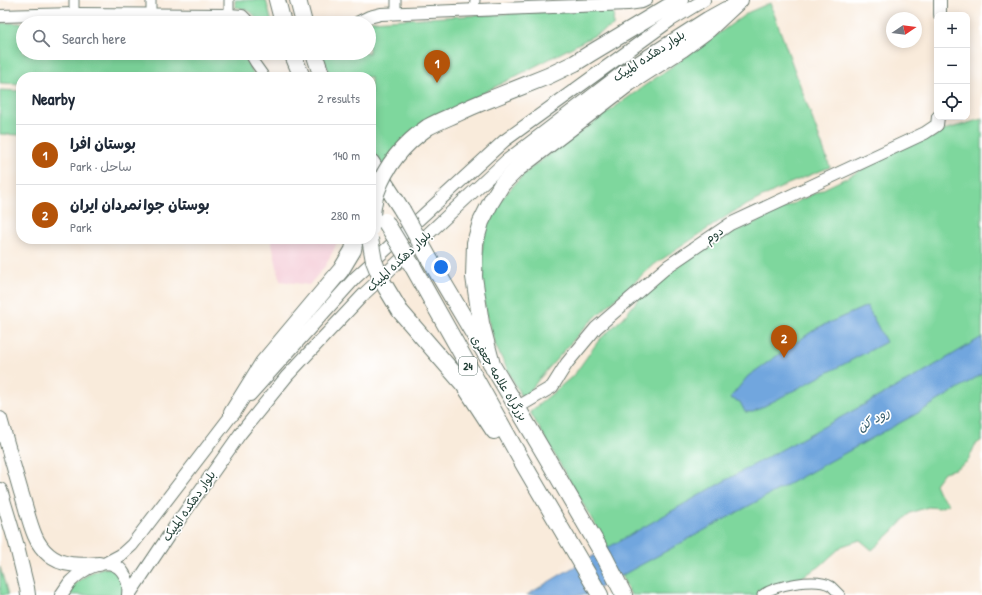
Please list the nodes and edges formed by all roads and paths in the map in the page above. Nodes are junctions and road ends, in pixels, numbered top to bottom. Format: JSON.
{"nodes":[{"id":1,"x":74,"y":0,"type":"edge"},
{"id":2,"x":151,"y":0,"type":"edge"},
{"id":3,"x":229,"y":0,"type":"edge"},
{"id":4,"x":277,"y":0,"type":"edge"},
{"id":5,"x":298,"y":0,"type":"edge"},
{"id":6,"x":396,"y":0,"type":"edge"},
{"id":7,"x":646,"y":0,"type":"edge"},
{"id":8,"x":680,"y":0,"type":"edge"},
{"id":9,"x":704,"y":0,"type":"edge"},
{"id":10,"x":740,"y":0,"type":"edge"},
{"id":11,"x":940,"y":0,"type":"edge"},
{"id":12,"x":628,"y":2,"type":"edge"},
{"id":13,"x":550,"y":3,"type":"edge"},
{"id":14,"x":474,"y":5,"type":"edge"},
{"id":15,"x":940,"y":12,"type":"edge"},
{"id":16,"x":396,"y":13,"type":"junction"},
{"id":17,"x":74,"y":14,"type":"junction"},
{"id":18,"x":151,"y":14,"type":"junction"},
{"id":19,"x":0,"y":16,"type":"edge"},
{"id":20,"x":183,"y":16,"type":"edge"},
{"id":21,"x":231,"y":16,"type":"edge"},
{"id":22,"x":281,"y":16,"type":"edge"},
{"id":23,"x":302,"y":16,"type":"edge"},
{"id":24,"x":373,"y":16,"type":"edge"},
{"id":25,"x":253,"y":60,"type":"edge"},
{"id":26,"x":295,"y":60,"type":"edge"},
{"id":27,"x":316,"y":60,"type":"edge"},
{"id":28,"x":262,"y":72,"type":"edge"},
{"id":29,"x":300,"y":72,"type":"edge"},
{"id":30,"x":320,"y":72,"type":"edge"},
{"id":31,"x":938,"y":120,"type":"edge"},
{"id":32,"x":376,"y":170,"type":"edge"},
{"id":33,"x":376,"y":194,"type":"edge"},
{"id":34,"x":378,"y":224,"type":"edge"},
{"id":35,"x":354,"y":244,"type":"edge"},
{"id":36,"x":371,"y":244,"type":"edge"},
{"id":37,"x":494,"y":368,"type":"junction"},
{"id":38,"x":523,"y":404,"type":"dead end"},
{"id":39,"x":232,"y":413,"type":"junction"},
{"id":40,"x":0,"y":419,"type":"edge"},
{"id":41,"x":524,"y":465,"type":"junction"},
{"id":42,"x":0,"y":490,"type":"edge"},
{"id":43,"x":103,"y":563,"type":"junction"},
{"id":44,"x":28,"y":595,"type":"edge"},
{"id":45,"x":61,"y":595,"type":"edge"},
{"id":46,"x":128,"y":595,"type":"edge"},
{"id":47,"x":600,"y":595,"type":"edge"},
{"id":48,"x":624,"y":595,"type":"edge"},
{"id":49,"x":762,"y":595,"type":"edge"},
{"id":50,"x":840,"y":595,"type":"edge"}],
"edges":[{"from":1,"to":17,"type":"street"},
{"from":2,"to":18,"type":"street"},
{"from":3,"to":21,"type":"street"},
{"from":4,"to":22,"type":"highway"},
{"from":5,"to":23,"type":"highway"},
{"from":6,"to":16,"type":"street"},
{"from":7,"to":12,"type":"main road"},
{"from":8,"to":33,"type":"highway","bridge":true},
{"from":9,"to":39,"type":"main road","name":"بلوار دهکده المپیک"},
{"from":10,"to":37,"type":"highway"},
{"from":10,"to":46,"type":"main road","name":"بلوار دهکده المپیک"},
{"from":11,"to":15,"type":"main road"},
{"from":12,"to":13,"type":"main road"},
{"from":13,"to":14,"type":"main road"},
{"from":14,"to":16,"type":"main road"},
{"from":16,"to":24,"type":"main road"},
{"from":17,"to":18,"type":"main road"},
{"from":17,"to":19,"type":"main road"},
{"from":18,"to":20,"type":"main road"},
{"from":25,"to":28,"type":"street"},
{"from":26,"to":29,"type":"highway"},
{"from":27,"to":30,"type":"highway"},
{"from":31,"to":38,"type":"main road","name":"دوم"},
{"from":32,"to":37,"type":"highway","name":"بزرگراه علامه جعفری","number":"24","bridge":true},
{"from":34,"to":41,"type":"highway","name":"بزرگراه علامه جعفری","number":"24","bridge":true},
{"from":35,"to":39,"type":"highway"},
{"from":36,"to":41,"type":"highway","bridge":true},
{"from":37,"to":48,"type":"highway","name":"بزرگراه علامه جعفری","number":"24"},
{"from":39,"to":43,"type":"main road","name":"بلوار دهکده المپیک"},
{"from":40,"to":43,"type":"main road"},
{"from":41,"to":47,"type":"highway","name":"بزرگراه علامه جعفری","number":"24"},
{"from":42,"to":44,"type":"main road"},
{"from":43,"to":45,"type":"main road","name":"بلوار دهکده المپیک"},
{"from":43,"to":46,"type":"main road"},
{"from":49,"to":50,"type":"street"}]}
